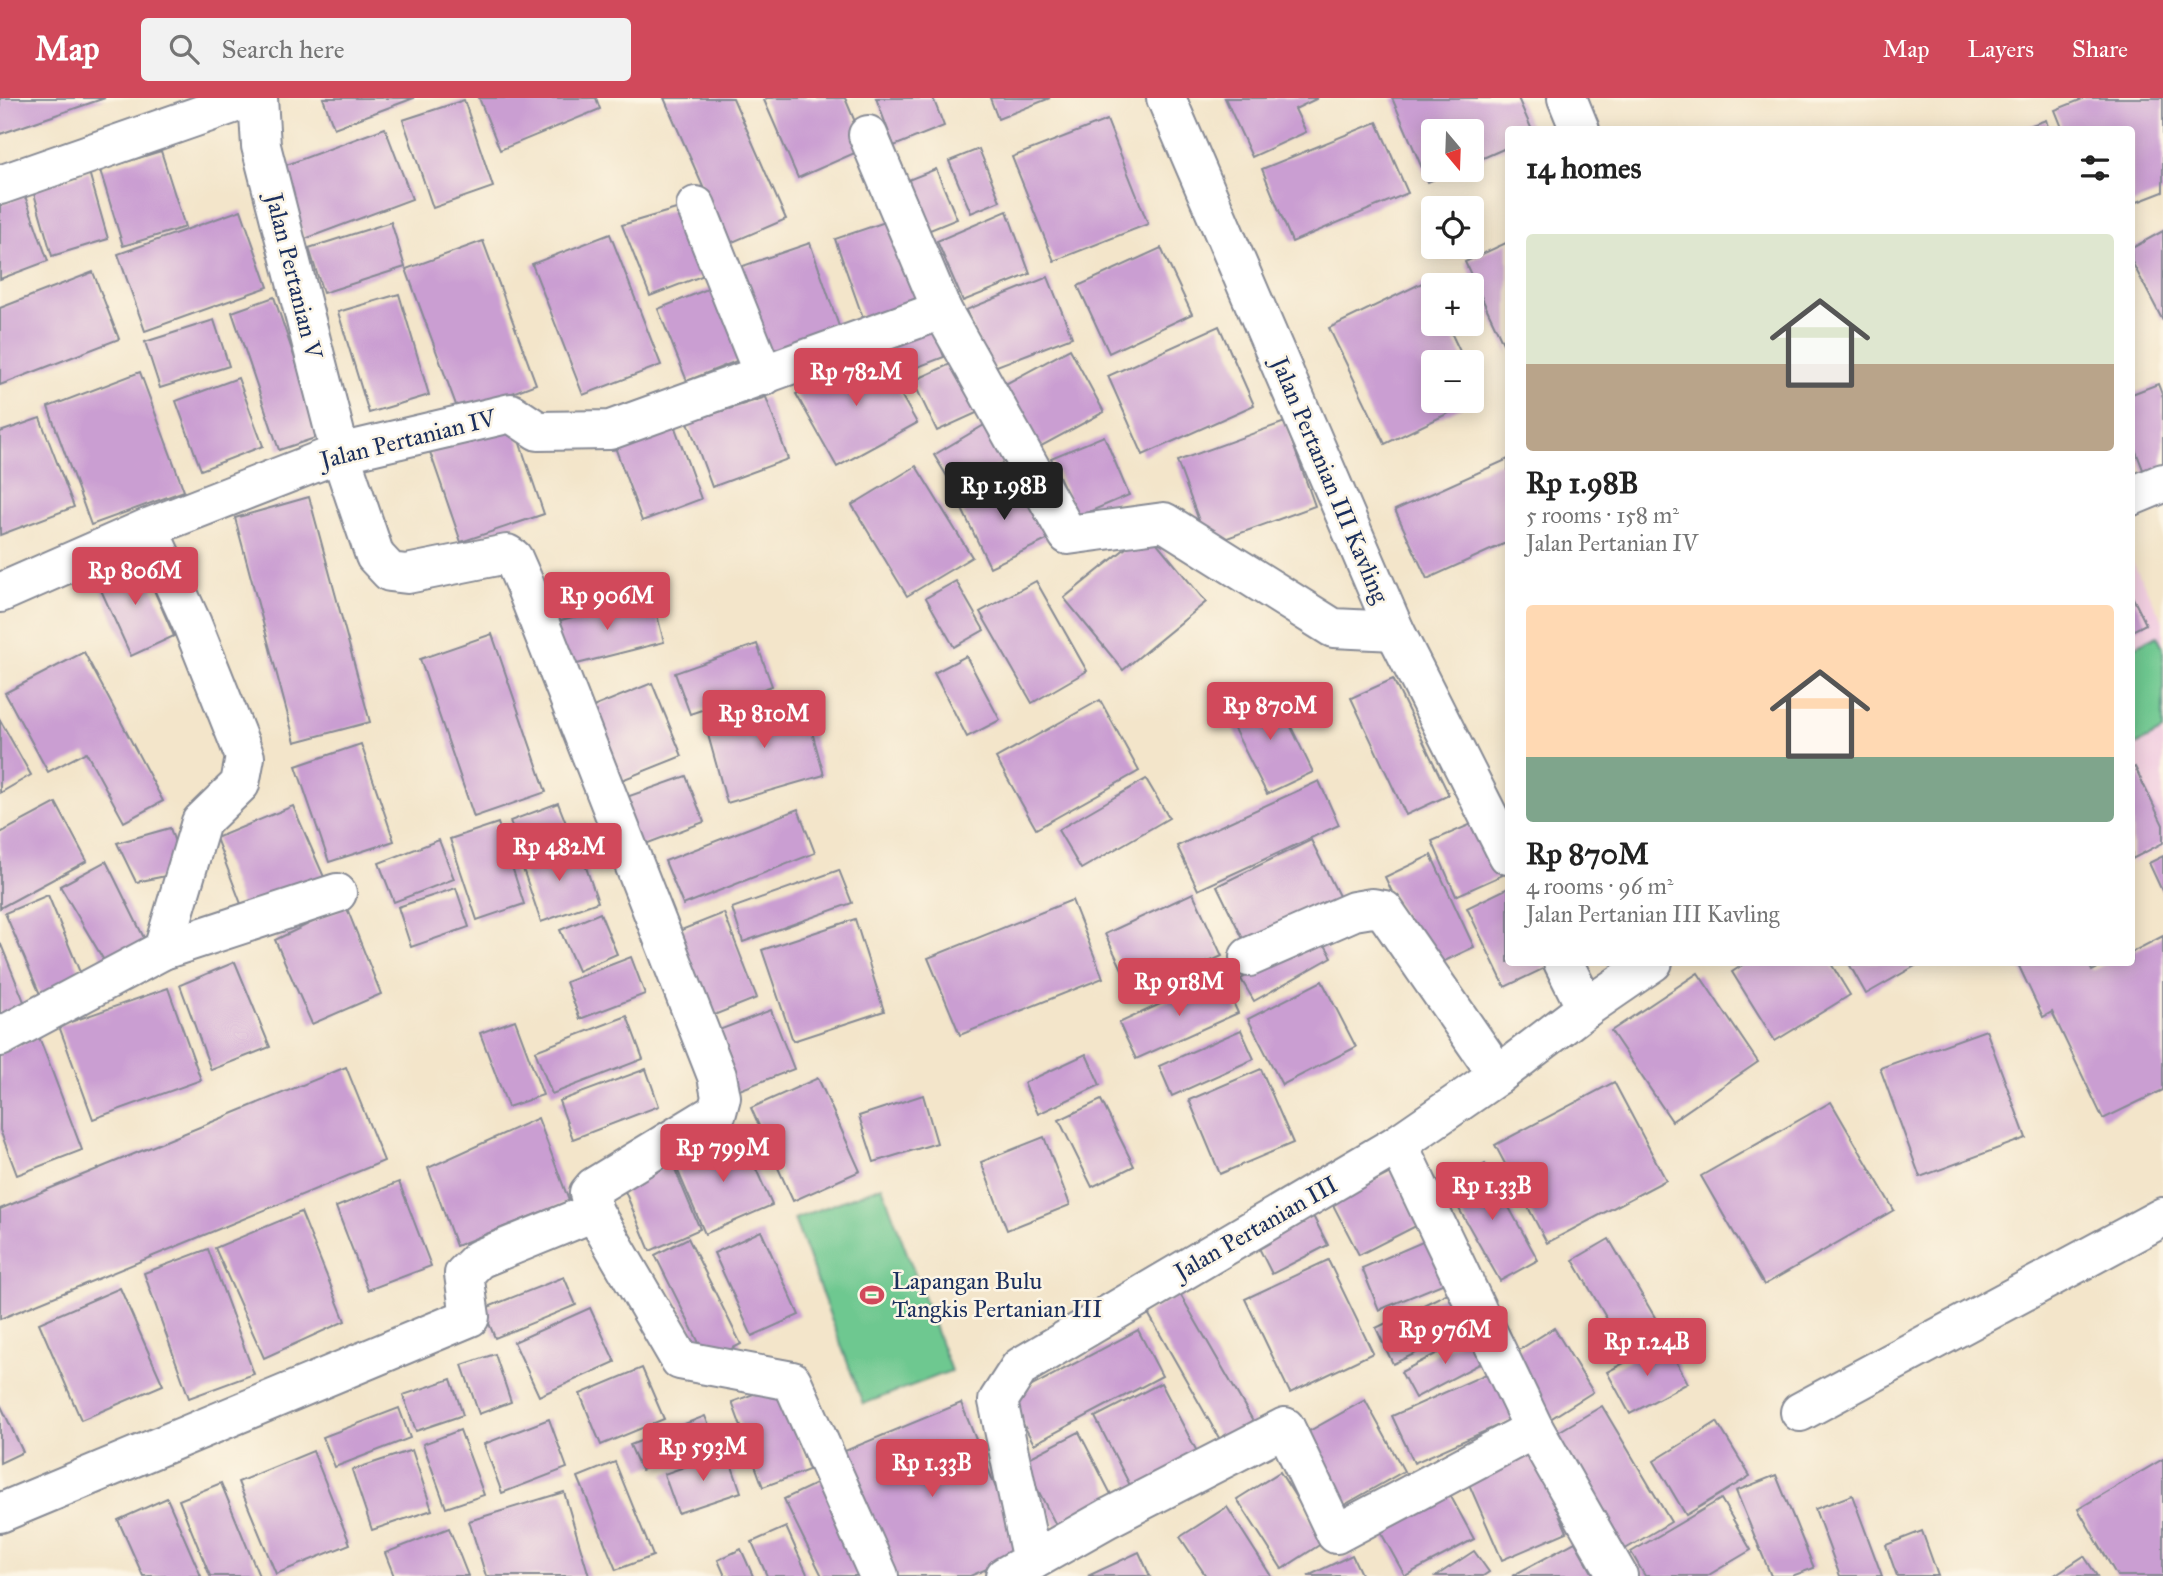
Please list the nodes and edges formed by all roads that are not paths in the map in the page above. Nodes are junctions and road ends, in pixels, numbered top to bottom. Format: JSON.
{"nodes":[{"id":1,"x":250,"y":98,"type":"edge"},
{"id":2,"x":258,"y":98,"type":"edge"},
{"id":3,"x":1166,"y":98,"type":"edge"},
{"id":4,"x":1567,"y":98,"type":"edge"},
{"id":5,"x":1578,"y":126,"type":"edge"},
{"id":6,"x":868,"y":135,"type":"dead end"},
{"id":7,"x":0,"y":185,"type":"edge"},
{"id":8,"x":695,"y":206,"type":"dead end"},
{"id":9,"x":943,"y":310,"type":"junction"},
{"id":10,"x":764,"y":376,"type":"junction"},
{"id":11,"x":340,"y":453,"type":"junction"},
{"id":12,"x":2163,"y":483,"type":"edge"},
{"id":13,"x":2135,"y":495,"type":"edge"},
{"id":14,"x":148,"y":528,"type":"junction"},
{"id":15,"x":0,"y":593,"type":"edge"},
{"id":16,"x":1395,"y":631,"type":"junction"},
{"id":17,"x":1505,"y":849,"type":"edge"},
{"id":18,"x":337,"y":893,"type":"dead end"},
{"id":19,"x":163,"y":950,"type":"junction"},
{"id":20,"x":1249,"y":957,"type":"dead end"},
{"id":21,"x":1565,"y":966,"type":"edge"},
{"id":22,"x":1647,"y":966,"type":"edge"},
{"id":23,"x":1586,"y":1008,"type":"junction"},
{"id":24,"x":0,"y":1037,"type":"edge"},
{"id":25,"x":1497,"y":1075,"type":"junction"},
{"id":26,"x":1398,"y":1144,"type":"junction"},
{"id":27,"x":594,"y":1212,"type":"junction"},
{"id":28,"x":2163,"y":1217,"type":"edge"},
{"id":29,"x":1800,"y":1412,"type":"dead end"},
{"id":30,"x":1534,"y":1429,"type":"junction"},
{"id":31,"x":0,"y":1513,"type":"edge"},
{"id":32,"x":1019,"y":1568,"type":"edge"},
{"id":33,"x":879,"y":1576,"type":"edge"},
{"id":34,"x":1618,"y":1576,"type":"edge"}],
"edges":[{"from":1,"to":7,"type":"street"},
{"from":2,"to":11,"type":"street","name":"Jalan Pertanian V"},
{"from":3,"to":16,"type":"street","name":"Jalan Pertanian III Kavling"},
{"from":4,"to":5,"type":"street"},
{"from":6,"to":9,"type":"street"},
{"from":8,"to":10,"type":"street"},
{"from":9,"to":10,"type":"street","name":"Jalan Pertanian IV"},
{"from":9,"to":16,"type":"street"},
{"from":10,"to":11,"type":"street","name":"Jalan Pertanian IV"},
{"from":11,"to":14,"type":"street","name":"Jalan Pertanian IV"},
{"from":11,"to":27,"type":"street","name":"Jalan Pertanian V"},
{"from":12,"to":13,"type":"street"},
{"from":14,"to":15,"type":"street","name":"Jalan Pertanian IV"},
{"from":14,"to":19,"type":"street"},
{"from":16,"to":17,"type":"street","name":"Jalan Pertanian III Kavling"},
{"from":18,"to":19,"type":"street"},
{"from":19,"to":24,"type":"street"},
{"from":20,"to":25,"type":"street"},
{"from":21,"to":23,"type":"street"},
{"from":22,"to":23,"type":"street","name":"Jalan Pertanian III"},
{"from":23,"to":25,"type":"street","name":"Jalan Pertanian III"},
{"from":25,"to":26,"type":"street","name":"Jalan Pertanian III"},
{"from":26,"to":30,"type":"street"},
{"from":26,"to":32,"type":"street","name":"Jalan Pertanian III"},
{"from":27,"to":31,"type":"street"},
{"from":27,"to":33,"type":"street"},
{"from":28,"to":29,"type":"street"},
{"from":30,"to":32,"type":"street","name":"Jalan Pertanian III"},
{"from":30,"to":34,"type":"street"}]}
